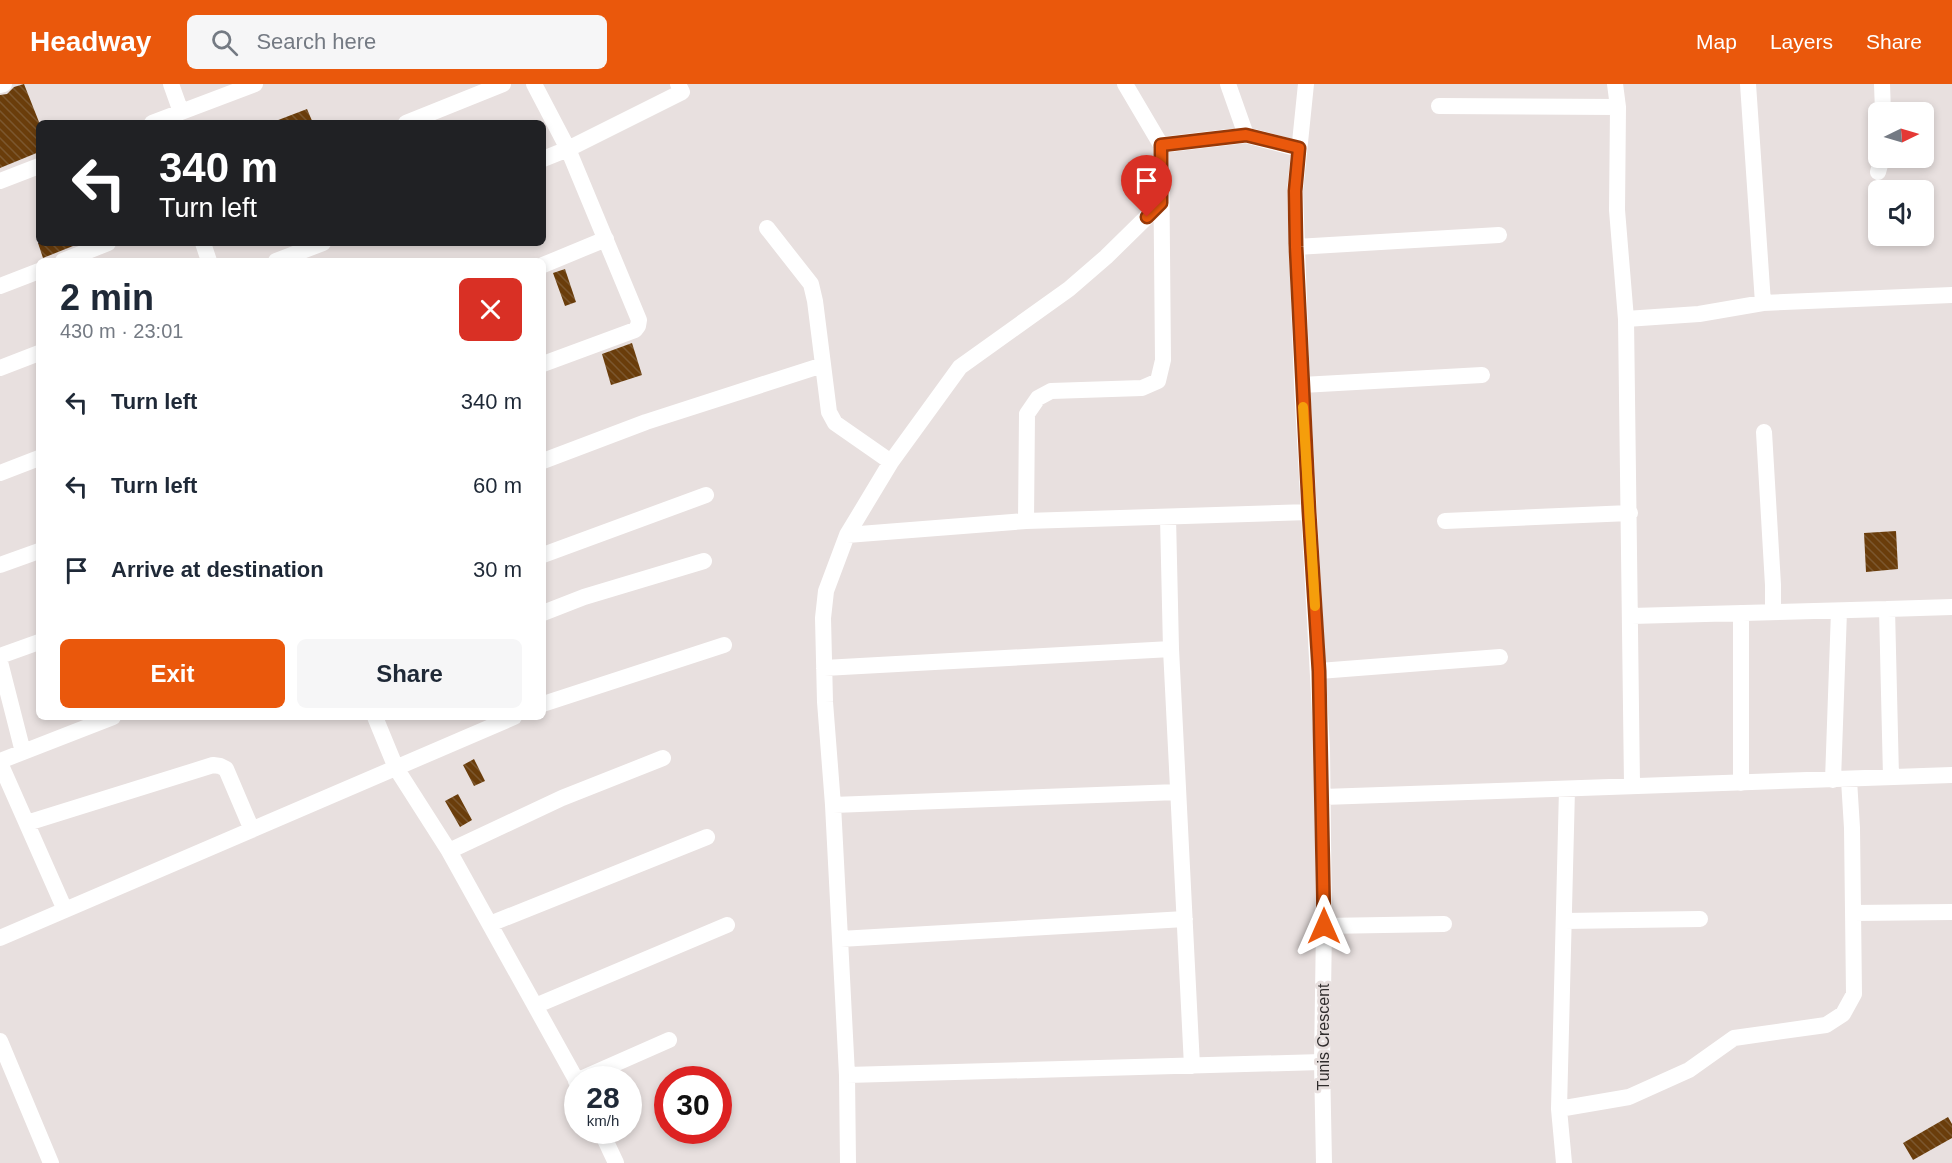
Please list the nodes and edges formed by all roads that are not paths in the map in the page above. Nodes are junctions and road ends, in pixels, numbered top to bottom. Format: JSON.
{"nodes":[{"id":1,"x":171,"y":84,"type":"edge"},
{"id":2,"x":255,"y":84,"type":"edge"},
{"id":3,"x":503,"y":84,"type":"edge"},
{"id":4,"x":534,"y":84,"type":"edge"},
{"id":5,"x":1125,"y":84,"type":"edge"},
{"id":6,"x":1228,"y":84,"type":"edge"},
{"id":7,"x":1306,"y":84,"type":"edge"},
{"id":8,"x":1615,"y":84,"type":"edge"},
{"id":9,"x":1748,"y":84,"type":"edge"},
{"id":10,"x":1882,"y":84,"type":"edge"},
{"id":11,"x":685,"y":87,"type":"edge"},
{"id":12,"x":1883,"y":102,"type":"edge"},
{"id":13,"x":1439,"y":106,"type":"dead end"},
{"id":14,"x":1618,"y":107,"type":"junction"},
{"id":15,"x":182,"y":112,"type":"junction"},
{"id":16,"x":162,"y":120,"type":"edge"},
{"id":17,"x":413,"y":120,"type":"edge"},
{"id":18,"x":1246,"y":135,"type":"junction"},
{"id":19,"x":1161,"y":145,"type":"junction"},
{"id":20,"x":1299,"y":148,"type":"junction"},
{"id":21,"x":568,"y":149,"type":"junction"},
{"id":22,"x":546,"y":158,"type":"edge"},
{"id":23,"x":36,"y":167,"type":"edge"},
{"id":24,"x":0,"y":181,"type":"edge"},
{"id":25,"x":1161,"y":203,"type":"junction"},
{"id":26,"x":767,"y":228,"type":"dead end"},
{"id":27,"x":1498,"y":235,"type":"dead end"},
{"id":28,"x":606,"y":239,"type":"junction"},
{"id":29,"x":100,"y":246,"type":"edge"},
{"id":30,"x":315,"y":246,"type":"edge"},
{"id":31,"x":1296,"y":247,"type":"junction"},
{"id":32,"x":70,"y":258,"type":"edge"},
{"id":33,"x":284,"y":258,"type":"edge"},
{"id":34,"x":546,"y":264,"type":"edge"},
{"id":35,"x":36,"y":272,"type":"edge"},
{"id":36,"x":0,"y":286,"type":"edge"},
{"id":37,"x":1952,"y":295,"type":"edge"},
{"id":38,"x":1763,"y":303,"type":"junction"},
{"id":39,"x":1626,"y":319,"type":"junction"},
{"id":40,"x":36,"y":354,"type":"edge"},
{"id":41,"x":546,"y":363,"type":"edge"},
{"id":42,"x":823,"y":365,"type":"junction"},
{"id":43,"x":0,"y":368,"type":"edge"},
{"id":44,"x":1482,"y":375,"type":"dead end"},
{"id":45,"x":1302,"y":385,"type":"junction"},
{"id":46,"x":1764,"y":432,"type":"dead end"},
{"id":47,"x":36,"y":459,"type":"edge"},
{"id":48,"x":546,"y":459,"type":"edge"},
{"id":49,"x":891,"y":462,"type":"junction"},
{"id":50,"x":0,"y":473,"type":"edge"},
{"id":51,"x":706,"y":495,"type":"dead end"},
{"id":52,"x":1309,"y":512,"type":"junction"},
{"id":53,"x":1630,"y":513,"type":"junction"},
{"id":54,"x":1168,"y":518,"type":"junction"},
{"id":55,"x":1445,"y":520,"type":"dead end"},
{"id":56,"x":1026,"y":521,"type":"junction"},
{"id":57,"x":846,"y":535,"type":"junction"},
{"id":58,"x":36,"y":552,"type":"edge"},
{"id":59,"x":546,"y":554,"type":"edge"},
{"id":60,"x":704,"y":561,"type":"dead end"},
{"id":61,"x":0,"y":566,"type":"edge"},
{"id":62,"x":1952,"y":607,"type":"edge"},
{"id":63,"x":1887,"y":609,"type":"junction"},
{"id":64,"x":1839,"y":611,"type":"junction"},
{"id":65,"x":546,"y":612,"type":"edge"},
{"id":66,"x":1773,"y":612,"type":"junction"},
{"id":67,"x":1741,"y":613,"type":"junction"},
{"id":68,"x":1631,"y":616,"type":"junction"},
{"id":69,"x":36,"y":643,"type":"edge"},
{"id":70,"x":723,"y":645,"type":"dead end"},
{"id":71,"x":1172,"y":650,"type":"junction"},
{"id":72,"x":0,"y":656,"type":"edge"},
{"id":73,"x":1500,"y":657,"type":"dead end"},
{"id":74,"x":0,"y":662,"type":"edge"},
{"id":75,"x":824,"y":668,"type":"junction"},
{"id":76,"x":1319,"y":671,"type":"junction"},
{"id":77,"x":546,"y":703,"type":"edge"},
{"id":78,"x":105,"y":720,"type":"edge"},
{"id":79,"x":376,"y":720,"type":"edge"},
{"id":80,"x":507,"y":720,"type":"edge"},
{"id":81,"x":23,"y":752,"type":"junction"},
{"id":82,"x":663,"y":758,"type":"dead end"},
{"id":83,"x":0,"y":762,"type":"edge"},
{"id":84,"x":396,"y":768,"type":"junction"},
{"id":85,"x":1952,"y":775,"type":"edge"},
{"id":86,"x":1891,"y":777,"type":"junction"},
{"id":87,"x":1841,"y":780,"type":"junction"},
{"id":88,"x":1741,"y":783,"type":"junction"},
{"id":89,"x":1632,"y":785,"type":"junction"},
{"id":90,"x":1567,"y":789,"type":"junction"},
{"id":91,"x":1178,"y":792,"type":"junction"},
{"id":92,"x":1323,"y":797,"type":"junction"},
{"id":93,"x":833,"y":805,"type":"junction"},
{"id":94,"x":27,"y":823,"type":"junction"},
{"id":95,"x":252,"y":830,"type":"junction"},
{"id":96,"x":708,"y":837,"type":"dead end"},
{"id":97,"x":450,"y":851,"type":"junction"},
{"id":98,"x":65,"y":910,"type":"junction"},
{"id":99,"x":1952,"y":912,"type":"edge"},
{"id":100,"x":1853,"y":913,"type":"junction"},
{"id":101,"x":1185,"y":919,"type":"junction"},
{"id":102,"x":1700,"y":919,"type":"dead end"},
{"id":103,"x":1564,"y":921,"type":"junction"},
{"id":104,"x":490,"y":924,"type":"junction"},
{"id":105,"x":1444,"y":924,"type":"dead end"},
{"id":106,"x":727,"y":926,"type":"dead end"},
{"id":107,"x":1324,"y":926,"type":"junction"},
{"id":108,"x":0,"y":938,"type":"edge"},
{"id":109,"x":840,"y":939,"type":"junction"},
{"id":110,"x":535,"y":1006,"type":"junction"},
{"id":111,"x":669,"y":1040,"type":"dead end"},
{"id":112,"x":0,"y":1041,"type":"edge"},
{"id":113,"x":1322,"y":1062,"type":"junction"},
{"id":114,"x":568,"y":1066,"type":"edge"},
{"id":115,"x":612,"y":1066,"type":"edge"},
{"id":116,"x":1192,"y":1066,"type":"junction"},
{"id":117,"x":847,"y":1075,"type":"junction"},
{"id":118,"x":1559,"y":1109,"type":"junction"},
{"id":119,"x":607,"y":1144,"type":"edge"},
{"id":120,"x":51,"y":1163,"type":"edge"},
{"id":121,"x":616,"y":1163,"type":"edge"},
{"id":122,"x":848,"y":1163,"type":"edge"},
{"id":123,"x":1324,"y":1163,"type":"edge"},
{"id":124,"x":1564,"y":1163,"type":"edge"}],
"edges":[{"from":1,"to":15,"type":"street"},
{"from":2,"to":15,"type":"street"},
{"from":3,"to":17,"type":"street"},
{"from":4,"to":21,"type":"street"},
{"from":5,"to":19,"type":"street"},
{"from":6,"to":18,"type":"street"},
{"from":7,"to":20,"type":"street","name":"Tunis Crescent"},
{"from":8,"to":14,"type":"street"},
{"from":9,"to":38,"type":"street"},
{"from":10,"to":12,"type":"street"},
{"from":11,"to":21,"type":"street"},
{"from":13,"to":14,"type":"street"},
{"from":14,"to":39,"type":"street"},
{"from":15,"to":16,"type":"street"},
{"from":18,"to":19,"type":"street"},
{"from":18,"to":20,"type":"street"},
{"from":19,"to":25,"type":"street"},
{"from":20,"to":31,"type":"street","name":"Tunis Crescent"},
{"from":21,"to":22,"type":"street"},
{"from":21,"to":28,"type":"street"},
{"from":23,"to":24,"type":"street"},
{"from":25,"to":49,"type":"street"},
{"from":25,"to":56,"type":"street"},
{"from":26,"to":42,"type":"street"},
{"from":27,"to":31,"type":"street"},
{"from":28,"to":34,"type":"street"},
{"from":28,"to":41,"type":"street"},
{"from":29,"to":32,"type":"street"},
{"from":30,"to":33,"type":"street"},
{"from":31,"to":45,"type":"street","name":"Tunis Crescent"},
{"from":35,"to":36,"type":"street"},
{"from":37,"to":38,"type":"street"},
{"from":38,"to":39,"type":"street"},
{"from":39,"to":53,"type":"street"},
{"from":40,"to":43,"type":"street"},
{"from":42,"to":48,"type":"street"},
{"from":42,"to":49,"type":"street"},
{"from":44,"to":45,"type":"street"},
{"from":45,"to":52,"type":"street","name":"Tunis Crescent"},
{"from":46,"to":66,"type":"street"},
{"from":47,"to":50,"type":"street"},
{"from":49,"to":57,"type":"street"},
{"from":51,"to":59,"type":"street"},
{"from":52,"to":54,"type":"street"},
{"from":52,"to":76,"type":"street","name":"Tunis Crescent"},
{"from":53,"to":55,"type":"street"},
{"from":53,"to":68,"type":"street"},
{"from":54,"to":56,"type":"street"},
{"from":54,"to":71,"type":"street"},
{"from":56,"to":57,"type":"street"},
{"from":57,"to":75,"type":"street"},
{"from":58,"to":61,"type":"street"},
{"from":60,"to":65,"type":"street"},
{"from":62,"to":63,"type":"street"},
{"from":63,"to":64,"type":"street"},
{"from":63,"to":86,"type":"street"},
{"from":64,"to":66,"type":"street"},
{"from":64,"to":87,"type":"street"},
{"from":66,"to":67,"type":"street"},
{"from":67,"to":68,"type":"street"},
{"from":67,"to":88,"type":"street"},
{"from":68,"to":89,"type":"street"},
{"from":69,"to":72,"type":"street"},
{"from":70,"to":77,"type":"street"},
{"from":71,"to":75,"type":"street"},
{"from":71,"to":91,"type":"street"},
{"from":73,"to":76,"type":"street"},
{"from":74,"to":81,"type":"street"},
{"from":75,"to":93,"type":"street"},
{"from":76,"to":92,"type":"street","name":"Tunis Crescent"},
{"from":78,"to":81,"type":"street"},
{"from":79,"to":84,"type":"street"},
{"from":80,"to":84,"type":"street"},
{"from":81,"to":83,"type":"street"},
{"from":82,"to":97,"type":"street"},
{"from":83,"to":94,"type":"street"},
{"from":84,"to":95,"type":"street"},
{"from":84,"to":97,"type":"street"},
{"from":85,"to":86,"type":"street"},
{"from":86,"to":87,"type":"street"},
{"from":87,"to":88,"type":"street"},
{"from":87,"to":100,"type":"street"},
{"from":88,"to":89,"type":"street"},
{"from":89,"to":90,"type":"street"},
{"from":90,"to":92,"type":"street"},
{"from":90,"to":103,"type":"street"},
{"from":91,"to":93,"type":"street"},
{"from":91,"to":101,"type":"street"},
{"from":92,"to":107,"type":"street","name":"Tunis Crescent"},
{"from":93,"to":109,"type":"street"},
{"from":94,"to":95,"type":"street"},
{"from":94,"to":98,"type":"street"},
{"from":95,"to":98,"type":"street"},
{"from":96,"to":104,"type":"street"},
{"from":97,"to":104,"type":"street"},
{"from":98,"to":108,"type":"street"},
{"from":99,"to":100,"type":"street"},
{"from":100,"to":118,"type":"street"},
{"from":101,"to":109,"type":"street"},
{"from":101,"to":116,"type":"street"},
{"from":102,"to":103,"type":"street"},
{"from":103,"to":118,"type":"street"},
{"from":104,"to":110,"type":"street"},
{"from":105,"to":107,"type":"street"},
{"from":106,"to":110,"type":"street"},
{"from":107,"to":113,"type":"street","name":"Tunis Crescent"},
{"from":109,"to":117,"type":"street"},
{"from":110,"to":114,"type":"street"},
{"from":111,"to":115,"type":"street"},
{"from":112,"to":120,"type":"street"},
{"from":113,"to":116,"type":"street"},
{"from":113,"to":123,"type":"street","name":"Tunis Crescent"},
{"from":116,"to":117,"type":"street"},
{"from":117,"to":122,"type":"street"},
{"from":118,"to":124,"type":"street"},
{"from":119,"to":121,"type":"street"}]}
